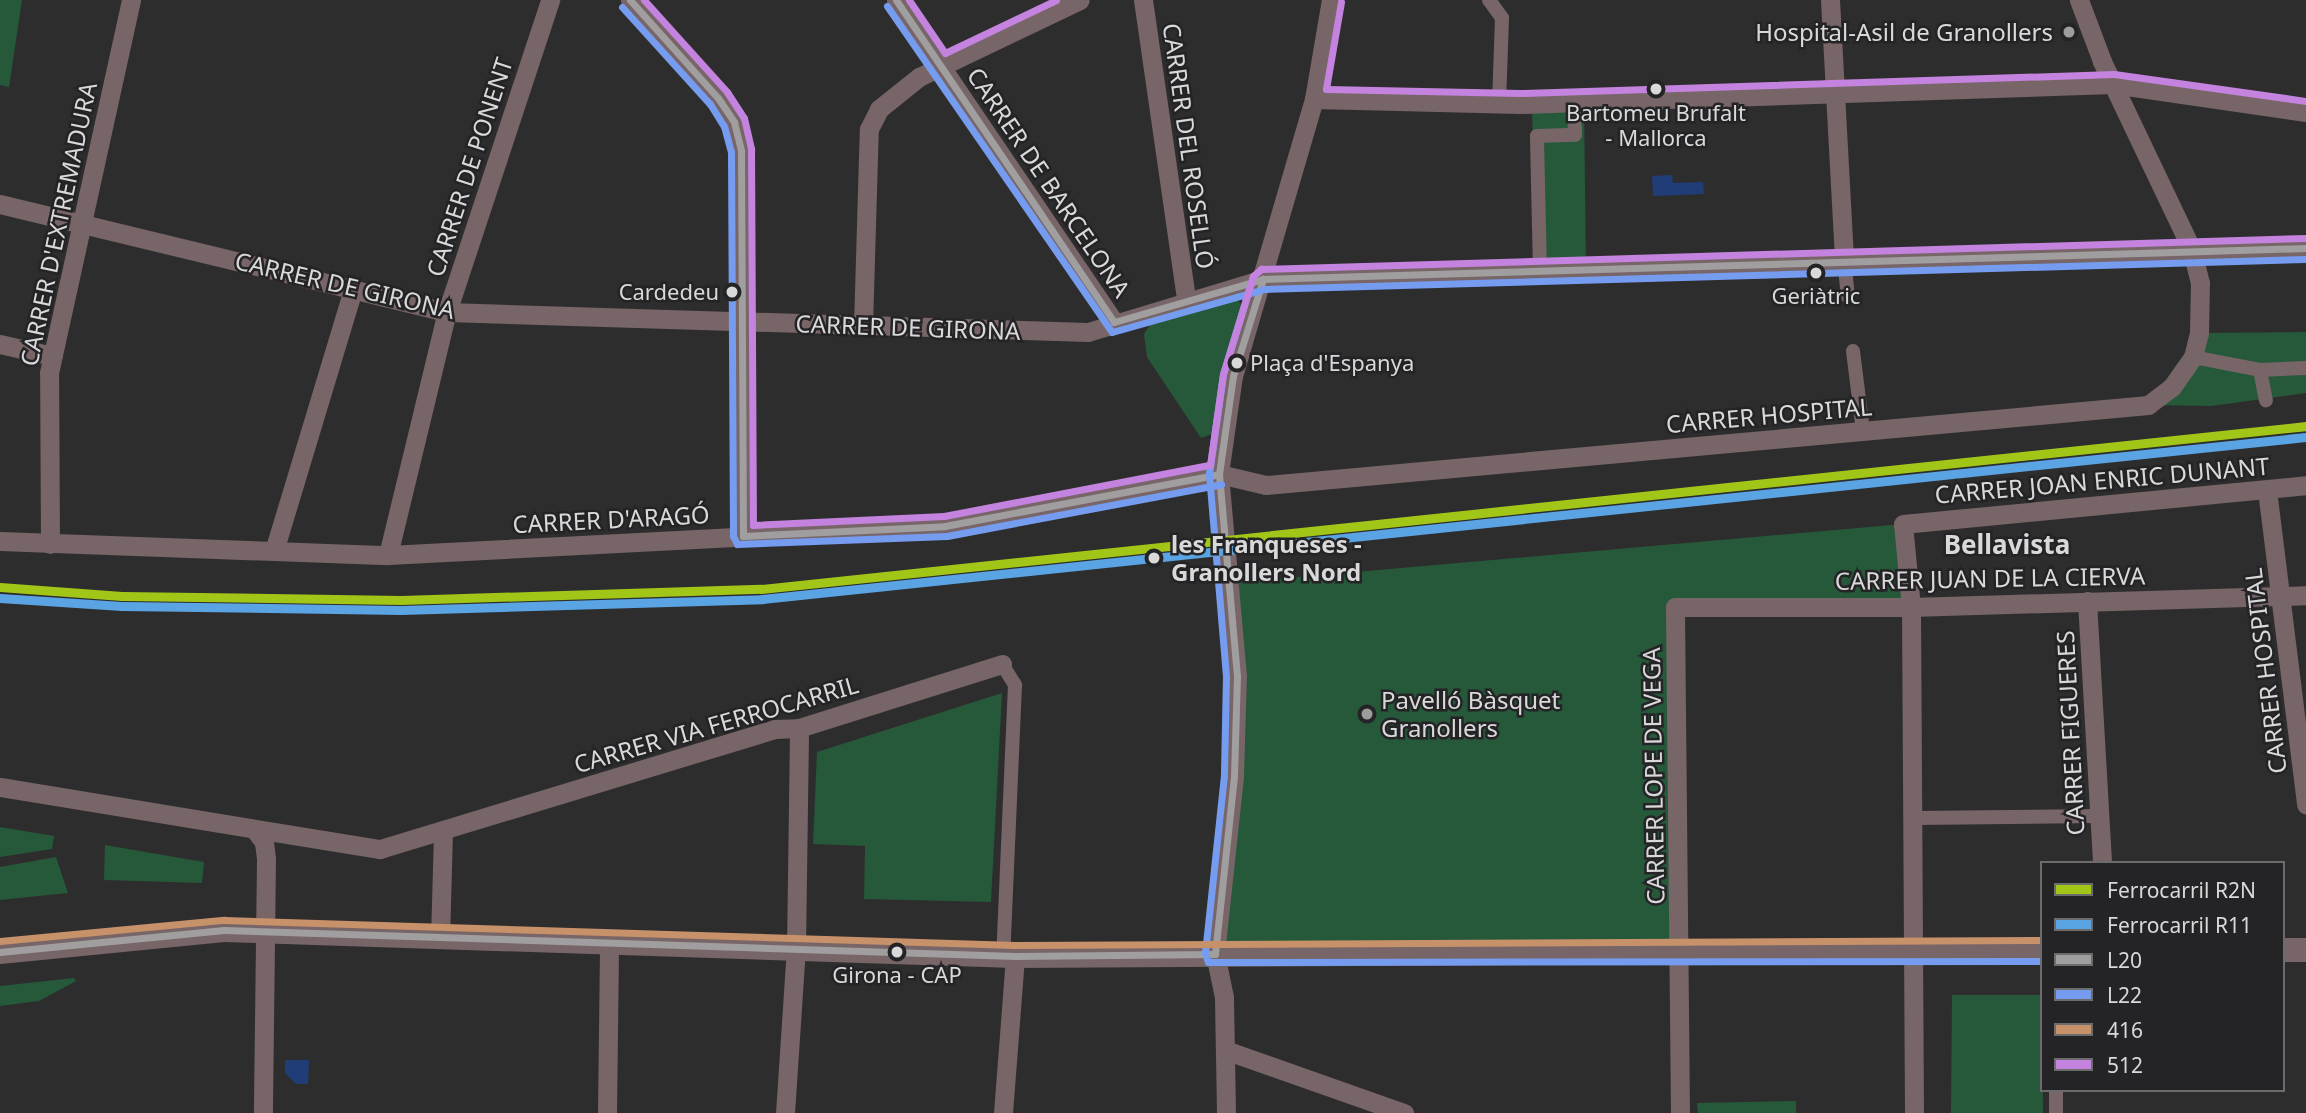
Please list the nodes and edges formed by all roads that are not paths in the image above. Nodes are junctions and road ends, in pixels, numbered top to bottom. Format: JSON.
{"nodes":[{"id":1,"x":131,"y":0,"type":"edge"},
{"id":2,"x":550,"y":0,"type":"edge"},
{"id":3,"x":630,"y":0,"type":"edge"},
{"id":4,"x":896,"y":0,"type":"edge"},
{"id":5,"x":1080,"y":0,"type":"edge"},
{"id":6,"x":1143,"y":0,"type":"edge"},
{"id":7,"x":1331,"y":0,"type":"edge"},
{"id":8,"x":1489,"y":0,"type":"edge"},
{"id":9,"x":1830,"y":0,"type":"edge"},
{"id":10,"x":2079,"y":0,"type":"edge"},
{"id":11,"x":941,"y":66,"type":"junction"},
{"id":12,"x":2113,"y":84,"type":"junction"},
{"id":13,"x":1834,"y":93,"type":"junction"},
{"id":14,"x":1314,"y":99,"type":"junction"},
{"id":15,"x":1574,"y":101,"type":"junction"},
{"id":16,"x":1499,"y":103,"type":"junction"},
{"id":17,"x":2306,"y":112,"type":"edge"},
{"id":18,"x":0,"y":204,"type":"edge"},
{"id":19,"x":82,"y":224,"type":"junction"},
{"id":20,"x":2191,"y":248,"type":"junction"},
{"id":21,"x":2306,"y":248,"type":"edge"},
{"id":22,"x":1844,"y":259,"type":"junction"},
{"id":23,"x":1541,"y":271,"type":"junction"},
{"id":24,"x":1263,"y":279,"type":"junction"},
{"id":25,"x":353,"y":289,"type":"junction"},
{"id":26,"x":1848,"y":298,"type":"dead end"},
{"id":27,"x":1186,"y":299,"type":"junction"},
{"id":28,"x":447,"y":312,"type":"junction"},
{"id":29,"x":742,"y":322,"type":"junction"},
{"id":30,"x":1114,"y":323,"type":"junction"},
{"id":31,"x":863,"y":326,"type":"junction"},
{"id":32,"x":0,"y":344,"type":"edge"},
{"id":33,"x":1853,"y":351,"type":"dead end"},
{"id":34,"x":53,"y":356,"type":"junction"},
{"id":35,"x":2193,"y":357,"type":"junction"},
{"id":36,"x":2306,"y":368,"type":"edge"},
{"id":37,"x":2260,"y":370,"type":"junction"},
{"id":38,"x":2266,"y":400,"type":"dead end"},
{"id":39,"x":1863,"y":431,"type":"junction"},
{"id":40,"x":1219,"y":474,"type":"junction"},
{"id":41,"x":2306,"y":485,"type":"edge"},
{"id":42,"x":2267,"y":489,"type":"junction"},
{"id":43,"x":743,"y":536,"type":"junction"},
{"id":44,"x":0,"y":541,"type":"edge"},
{"id":45,"x":50,"y":544,"type":"junction"},
{"id":46,"x":274,"y":551,"type":"junction"},
{"id":47,"x":388,"y":555,"type":"junction"},
{"id":48,"x":2306,"y":595,"type":"edge"},
{"id":49,"x":2281,"y":596,"type":"junction"},
{"id":50,"x":2087,"y":601,"type":"junction"},
{"id":51,"x":1675,"y":607,"type":"joint"},
{"id":52,"x":1910,"y":607,"type":"junction"},
{"id":53,"x":1002,"y":664,"type":"joint"},
{"id":54,"x":799,"y":729,"type":"junction"},
{"id":55,"x":0,"y":787,"type":"edge"},
{"id":56,"x":2306,"y":805,"type":"edge"},
{"id":57,"x":2099,"y":816,"type":"junction"},
{"id":58,"x":1913,"y":818,"type":"junction"},
{"id":59,"x":255,"y":830,"type":"junction"},
{"id":60,"x":443,"y":830,"type":"junction"},
{"id":61,"x":2102,"y":861,"type":"edge"},
{"id":62,"x":264,"y":933,"type":"junction"},
{"id":63,"x":440,"y":939,"type":"junction"},
{"id":64,"x":609,"y":944,"type":"junction"},
{"id":65,"x":796,"y":948,"type":"junction"},
{"id":66,"x":2040,"y":950,"type":"edge"},
{"id":67,"x":2285,"y":950,"type":"edge"},
{"id":68,"x":2306,"y":950,"type":"edge"},
{"id":69,"x":1679,"y":951,"type":"junction"},
{"id":70,"x":1913,"y":951,"type":"junction"},
{"id":71,"x":0,"y":952,"type":"edge"},
{"id":72,"x":1215,"y":954,"type":"junction"},
{"id":73,"x":1009,"y":956,"type":"junction"},
{"id":74,"x":1225,"y":1050,"type":"junction"},
{"id":75,"x":2056,"y":1092,"type":"edge"},
{"id":76,"x":262,"y":1113,"type":"edge"},
{"id":77,"x":607,"y":1113,"type":"edge"},
{"id":78,"x":785,"y":1113,"type":"edge"},
{"id":79,"x":1003,"y":1113,"type":"edge"},
{"id":80,"x":1226,"y":1113,"type":"edge"},
{"id":81,"x":1404,"y":1113,"type":"edge"},
{"id":82,"x":1680,"y":1113,"type":"edge"},
{"id":83,"x":1914,"y":1113,"type":"edge"},
{"id":84,"x":2056,"y":1113,"type":"edge"}],
"edges":[{"from":1,"to":19,"type":"street","name":"CARRER D'EXTREMADURA"},
{"from":2,"to":28,"type":"street","name":"CARRER DE PONENT"},
{"from":3,"to":29,"type":"street"},
{"from":4,"to":11,"type":"street","name":"CARRER DE BARCELONA"},
{"from":5,"to":11,"type":"street"},
{"from":6,"to":27,"type":"street","name":"CARRER DEL ROSELLÓ"},
{"from":7,"to":14,"type":"street"},
{"from":8,"to":16,"type":"street"},
{"from":9,"to":13,"type":"street"},
{"from":10,"to":12,"type":"street","name":"CARRER HOSPITAL"},
{"from":11,"to":30,"type":"street","name":"CARRER DE BARCELONA"},
{"from":11,"to":31,"type":"street"},
{"from":12,"to":13,"type":"street"},
{"from":12,"to":17,"type":"street"},
{"from":12,"to":20,"type":"street","name":"CARRER HOSPITAL"},
{"from":13,"to":15,"type":"street"},
{"from":13,"to":22,"type":"street"},
{"from":14,"to":16,"type":"street"},
{"from":14,"to":24,"type":"street"},
{"from":15,"to":16,"type":"street"},
{"from":15,"to":23,"type":"street"},
{"from":18,"to":19,"type":"street","name":"CARRER DE GIRONA"},
{"from":19,"to":25,"type":"street","name":"CARRER DE GIRONA"},
{"from":19,"to":34,"type":"street","name":"CARRER D'EXTREMADURA"},
{"from":20,"to":21,"type":"street","name":"CARRER DE GIRONA"},
{"from":20,"to":22,"type":"street","name":"CARRER DE GIRONA"},
{"from":20,"to":35,"type":"street","name":"CARRER HOSPITAL"},
{"from":22,"to":23,"type":"street","name":"CARRER DE GIRONA"},
{"from":22,"to":26,"type":"street"},
{"from":23,"to":24,"type":"street","name":"CARRER DE GIRONA"},
{"from":24,"to":27,"type":"street","name":"CARRER DE GIRONA"},
{"from":24,"to":40,"type":"street"},
{"from":25,"to":28,"type":"street","name":"CARRER DE GIRONA"},
{"from":25,"to":46,"type":"street"},
{"from":27,"to":30,"type":"street","name":"CARRER DE GIRONA"},
{"from":28,"to":29,"type":"street","name":"CARRER DE GIRONA"},
{"from":28,"to":47,"type":"street","name":"CARRER DE PONENT"},
{"from":29,"to":31,"type":"street","name":"CARRER DE GIRONA"},
{"from":29,"to":43,"type":"street"},
{"from":30,"to":31,"type":"street","name":"CARRER DE GIRONA"},
{"from":32,"to":34,"type":"street"},
{"from":33,"to":39,"type":"street"},
{"from":34,"to":45,"type":"street","name":"CARRER D'EXTREMADURA"},
{"from":35,"to":37,"type":"street"},
{"from":35,"to":39,"type":"street","name":"CARRER HOSPITAL"},
{"from":36,"to":37,"type":"street"},
{"from":37,"to":38,"type":"street"},
{"from":39,"to":40,"type":"street","name":"CARRER HOSPITAL"},
{"from":40,"to":43,"type":"street","name":"CARRER D'ARAGÓ"},
{"from":40,"to":72,"type":"street"},
{"from":41,"to":42,"type":"street","name":"CARRER JOAN ENRIC DUNANT"},
{"from":42,"to":49,"type":"street","name":"CARRER HOSPITAL"},
{"from":42,"to":52,"type":"street","name":"CARRER JOAN ENRIC DUNANT"},
{"from":43,"to":47,"type":"street","name":"CARRER D'ARAGÓ"},
{"from":44,"to":45,"type":"street","name":"CARRER D'ARAGÓ"},
{"from":45,"to":46,"type":"street","name":"CARRER D'ARAGÓ"},
{"from":46,"to":47,"type":"street","name":"CARRER D'ARAGÓ"},
{"from":48,"to":49,"type":"street","name":"CARRER JUAN DE LA CIERVA"},
{"from":49,"to":50,"type":"street","name":"CARRER JUAN DE LA CIERVA"},
{"from":49,"to":56,"type":"street","name":"CARRER HOSPITAL"},
{"from":50,"to":52,"type":"street","name":"CARRER JUAN DE LA CIERVA"},
{"from":50,"to":57,"type":"street","name":"CARRER FIGUERES"},
{"from":51,"to":52,"type":"street","name":"CARRER JUAN DE LA CIERVA"},
{"from":51,"to":69,"type":"street","name":"CARRER LOPE DE VEGA"},
{"from":52,"to":58,"type":"street"},
{"from":53,"to":54,"type":"street","name":"CARRER VIA FERROCARRIL"},
{"from":53,"to":73,"type":"street"},
{"from":54,"to":60,"type":"street","name":"CARRER VIA FERROCARRIL"},
{"from":54,"to":65,"type":"street"},
{"from":55,"to":59,"type":"street","name":"CARRER VIA FERROCARRIL"},
{"from":57,"to":58,"type":"street"},
{"from":57,"to":61,"type":"street","name":"CARRER FIGUERES"},
{"from":58,"to":70,"type":"street"},
{"from":59,"to":60,"type":"street","name":"CARRER VIA FERROCARRIL"},
{"from":59,"to":62,"type":"street"},
{"from":60,"to":63,"type":"street"},
{"from":62,"to":63,"type":"street"},
{"from":62,"to":71,"type":"street"},
{"from":62,"to":76,"type":"street"},
{"from":63,"to":64,"type":"street"},
{"from":64,"to":65,"type":"street"},
{"from":64,"to":77,"type":"street"},
{"from":65,"to":73,"type":"street"},
{"from":65,"to":78,"type":"street"},
{"from":66,"to":70,"type":"street"},
{"from":67,"to":68,"type":"street"},
{"from":69,"to":70,"type":"street"},
{"from":69,"to":72,"type":"street"},
{"from":69,"to":82,"type":"street","name":"CARRER LOPE DE VEGA"},
{"from":70,"to":83,"type":"street"},
{"from":72,"to":73,"type":"street"},
{"from":72,"to":74,"type":"street"},
{"from":73,"to":79,"type":"street"},
{"from":74,"to":80,"type":"street"},
{"from":74,"to":81,"type":"street"},
{"from":75,"to":84,"type":"street"}]}
